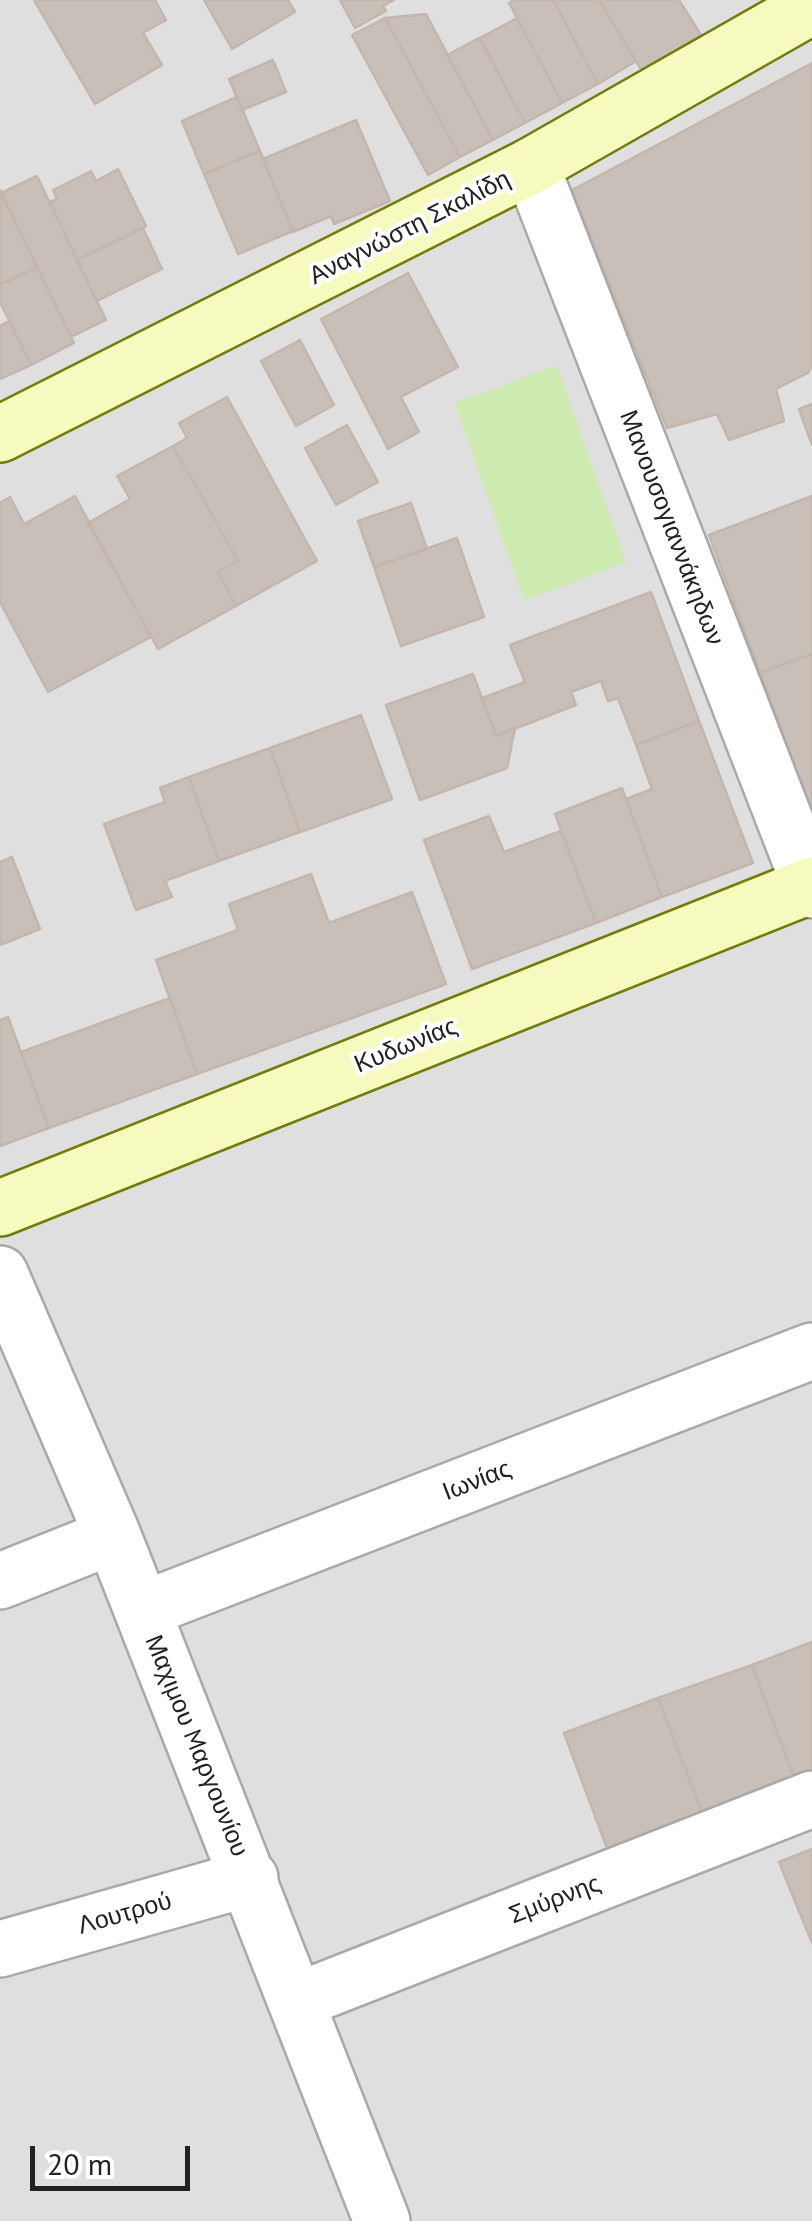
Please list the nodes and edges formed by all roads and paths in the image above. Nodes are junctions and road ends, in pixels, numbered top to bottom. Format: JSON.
{"nodes":[{"id":1,"x":812,"y":6,"type":"edge"},
{"id":2,"x":531,"y":166,"type":"junction"},
{"id":3,"x":0,"y":434,"type":"edge"},
{"id":4,"x":811,"y":887,"type":"edge"},
{"id":5,"x":0,"y":1208,"type":"edge"},
{"id":6,"x":0,"y":1274,"type":"edge"},
{"id":7,"x":812,"y":1351,"type":"edge"},
{"id":8,"x":113,"y":1536,"type":"junction"},
{"id":9,"x":0,"y":1581,"type":"edge"},
{"id":10,"x":142,"y":1610,"type":"junction"},
{"id":11,"x":812,"y":1799,"type":"edge"},
{"id":12,"x":250,"y":1878,"type":"junction"},
{"id":13,"x":0,"y":1949,"type":"edge"},
{"id":14,"x":298,"y":2000,"type":"junction"},
{"id":15,"x":382,"y":2221,"type":"edge"}],
"edges":[{"from":1,"to":2,"type":"main road","name":"Αναγνώστη Σκαλίδη"},
{"from":2,"to":3,"type":"main road","name":"Αναγνώστη Σκαλίδη"},
{"from":2,"to":4,"type":"street","name":"Μανουσογιαννάκηδων"},
{"from":4,"to":5,"type":"main road","name":"Κυδωνίας"},
{"from":6,"to":8,"type":"street","name":"Μαχιμου Mαργουνίου"},
{"from":7,"to":10,"type":"street","name":"Ιωνίας"},
{"from":8,"to":9,"type":"street"},
{"from":8,"to":10,"type":"street","name":"Μαχιμου Mαργουνίου"},
{"from":10,"to":12,"type":"street","name":"Μαχιμου Mαργουνίου"},
{"from":11,"to":14,"type":"street","name":"Σμύρνης"},
{"from":12,"to":13,"type":"street","name":"Λουτρού"},
{"from":12,"to":14,"type":"street","name":"Μαχιμου Mαργουνίου"},
{"from":14,"to":15,"type":"street","name":"Μαχιμου Mαργουνίου"}]}
